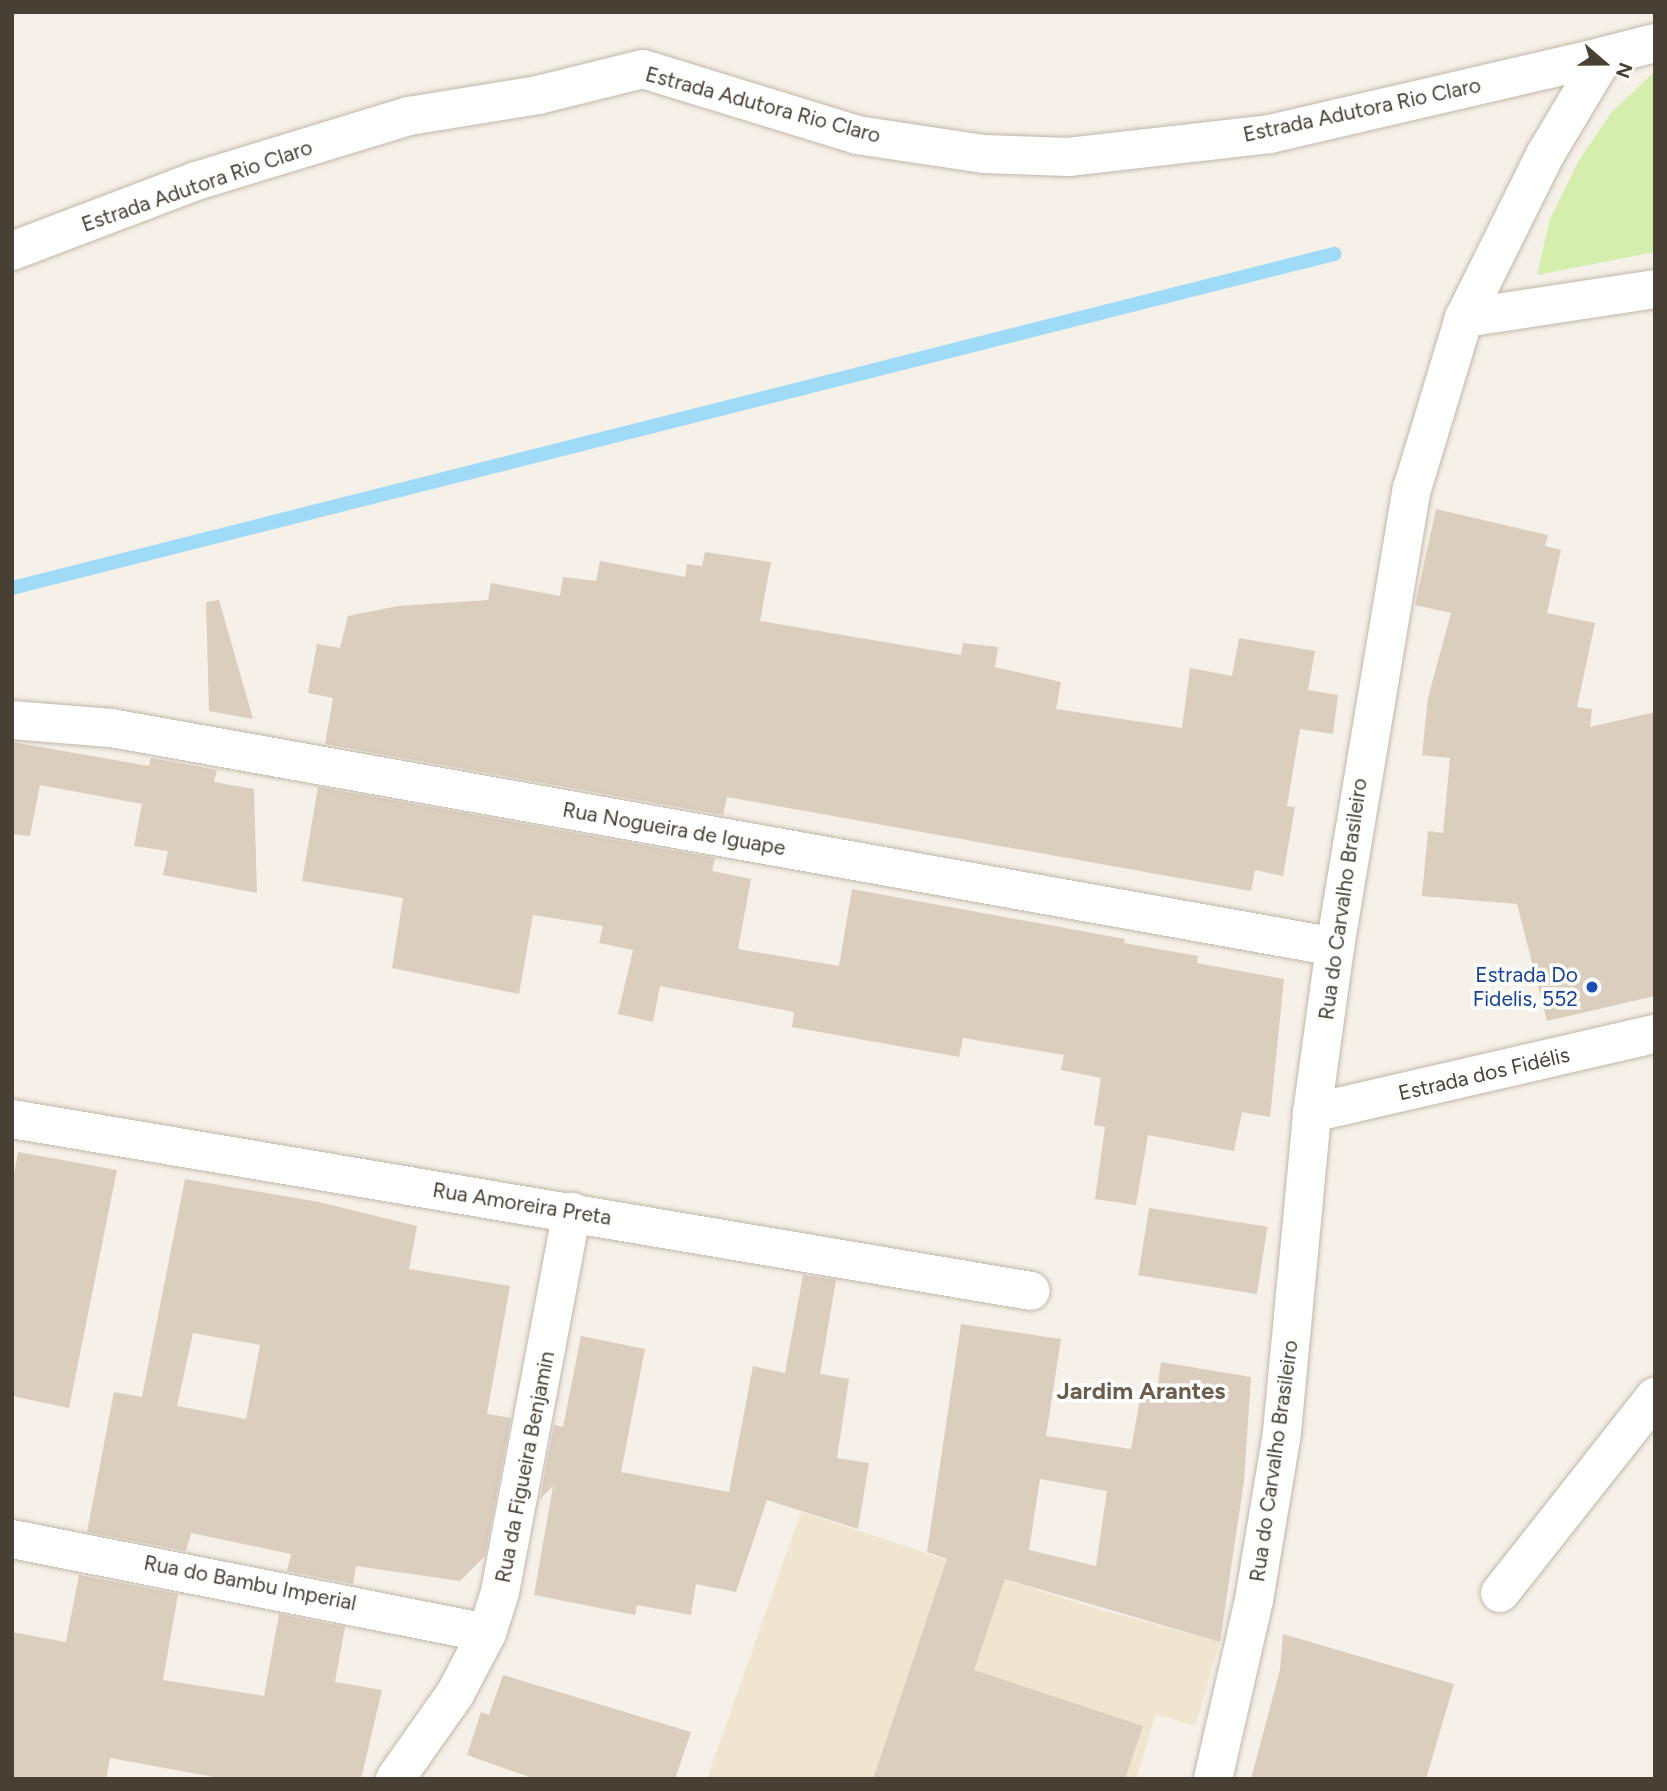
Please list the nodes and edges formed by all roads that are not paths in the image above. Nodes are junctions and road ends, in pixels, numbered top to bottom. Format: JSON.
{"nodes":[{"id":1,"x":1655,"y":43,"type":"edge"},
{"id":2,"x":1604,"y":56,"type":"junction"},
{"id":3,"x":12,"y":251,"type":"edge"},
{"id":4,"x":1655,"y":289,"type":"edge"},
{"id":5,"x":1464,"y":318,"type":"junction"},
{"id":6,"x":12,"y":720,"type":"edge"},
{"id":7,"x":1335,"y":947,"type":"junction"},
{"id":8,"x":1655,"y":1034,"type":"edge"},
{"id":9,"x":1312,"y":1113,"type":"junction"},
{"id":10,"x":12,"y":1119,"type":"edge"},
{"id":11,"x":572,"y":1212,"type":"junction"},
{"id":12,"x":1031,"y":1291,"type":"dead end"},
{"id":13,"x":1655,"y":1397,"type":"edge"},
{"id":14,"x":12,"y":1539,"type":"edge"},
{"id":15,"x":1500,"y":1593,"type":"dead end"},
{"id":16,"x":487,"y":1633,"type":"junction"},
{"id":17,"x":395,"y":1779,"type":"edge"},
{"id":18,"x":1213,"y":1779,"type":"edge"}],
"edges":[{"from":1,"to":2,"type":"street","name":"Estrada Adutora Rio Claro"},
{"from":2,"to":3,"type":"street","name":"Estrada Adutora Rio Claro"},
{"from":2,"to":5,"type":"street","name":"Rua do Carvalho Brasileiro"},
{"from":4,"to":5,"type":"street"},
{"from":5,"to":7,"type":"street","name":"Rua do Carvalho Brasileiro"},
{"from":6,"to":7,"type":"street","name":"Rua Nogueira de Iguape"},
{"from":7,"to":9,"type":"street","name":"Rua do Carvalho Brasileiro"},
{"from":8,"to":9,"type":"street","name":"Estrada dos Fidélis"},
{"from":9,"to":18,"type":"street","name":"Rua do Carvalho Brasileiro"},
{"from":10,"to":11,"type":"street","name":"Rua Amoreira Preta"},
{"from":11,"to":12,"type":"street","name":"Rua Amoreira Preta"},
{"from":11,"to":16,"type":"street","name":"Rua da Figueira Benjamin"},
{"from":13,"to":15,"type":"street"},
{"from":14,"to":16,"type":"street","name":"Rua do Bambu Imperial"},
{"from":16,"to":17,"type":"street","name":"Rua da Figueira Benjamin"}]}
